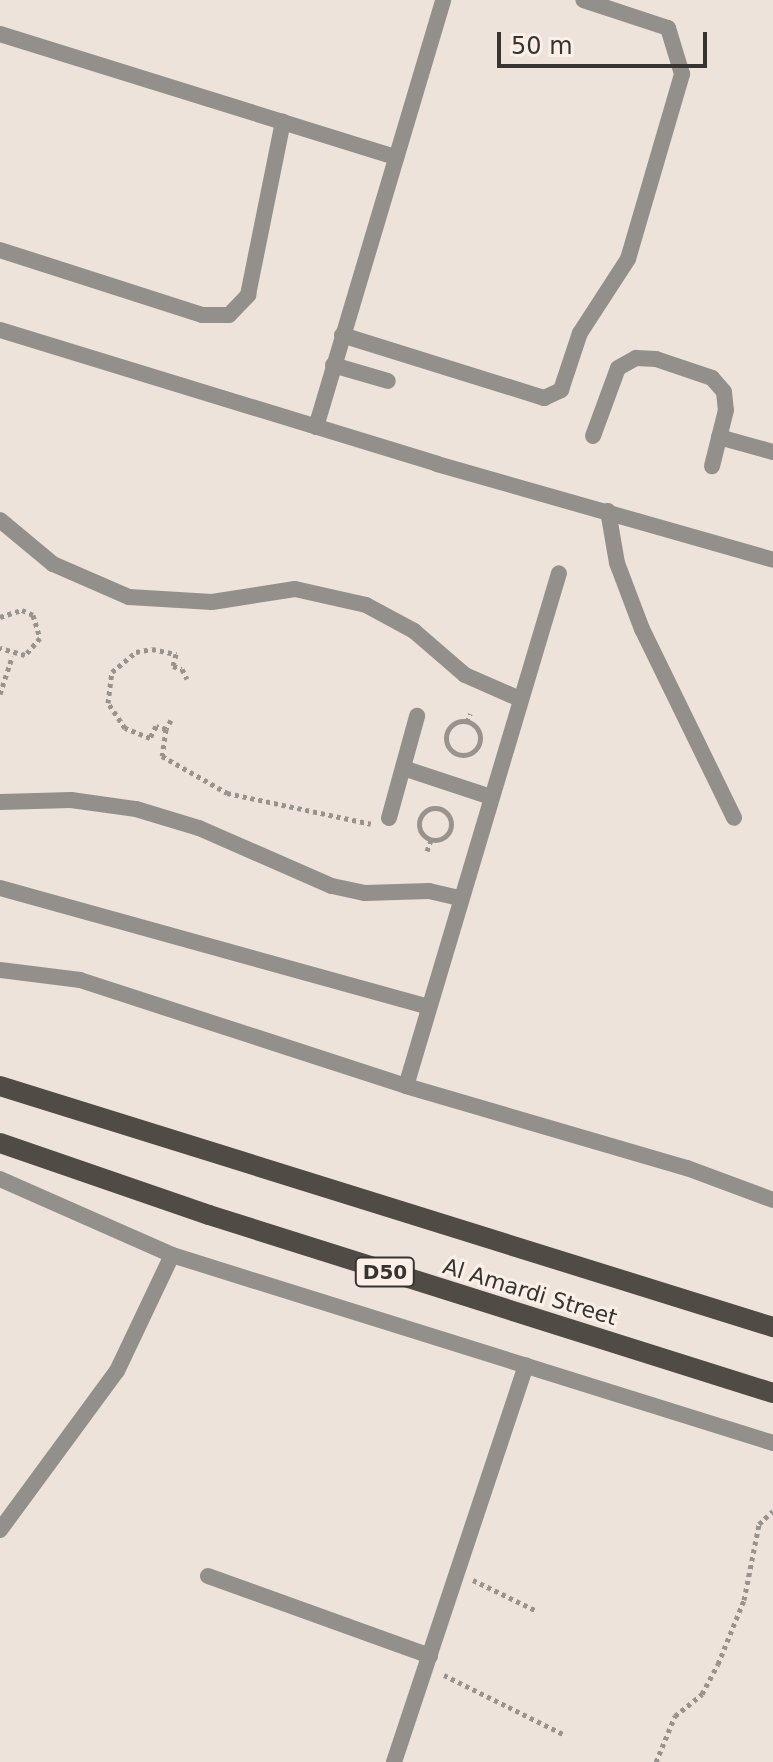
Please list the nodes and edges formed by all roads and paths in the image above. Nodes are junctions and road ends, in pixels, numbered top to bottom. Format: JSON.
{"nodes":[{"id":1,"x":443,"y":0,"type":"edge"},
{"id":2,"x":583,"y":0,"type":"edge"},
{"id":3,"x":0,"y":34,"type":"edge"},
{"id":4,"x":283,"y":121,"type":"junction"},
{"id":5,"x":396,"y":157,"type":"junction"},
{"id":6,"x":0,"y":250,"type":"edge"},
{"id":7,"x":0,"y":330,"type":"edge"},
{"id":8,"x":342,"y":335,"type":"junction"},
{"id":9,"x":333,"y":365,"type":"junction"},
{"id":10,"x":388,"y":381,"type":"dead end"},
{"id":11,"x":316,"y":427,"type":"junction"},
{"id":12,"x":593,"y":436,"type":"dead end"},
{"id":13,"x":719,"y":437,"type":"junction"},
{"id":14,"x":773,"y":452,"type":"edge"},
{"id":15,"x":712,"y":466,"type":"dead end"},
{"id":16,"x":608,"y":511,"type":"junction"},
{"id":17,"x":0,"y":520,"type":"edge"},
{"id":18,"x":773,"y":560,"type":"edge"},
{"id":19,"x":559,"y":573,"type":"dead end"},
{"id":20,"x":0,"y":617,"type":"edge"},
{"id":21,"x":0,"y":648,"type":"edge"},
{"id":22,"x":12,"y":656,"type":"junction"},
{"id":23,"x":187,"y":679,"type":"dead end"},
{"id":24,"x":0,"y":694,"type":"edge"},
{"id":25,"x":520,"y":699,"type":"junction"},
{"id":26,"x":470,"y":714,"type":"dead end"},
{"id":27,"x":417,"y":716,"type":"dead end"},
{"id":28,"x":171,"y":720,"type":"dead end"},
{"id":29,"x":467,"y":722,"type":"junction"},
{"id":30,"x":166,"y":729,"type":"junction"},
{"id":31,"x":403,"y":768,"type":"junction"},
{"id":32,"x":488,"y":796,"type":"junction"},
{"id":33,"x":0,"y":802,"type":"edge"},
{"id":34,"x":389,"y":818,"type":"joint"},
{"id":35,"x":734,"y":818,"type":"dead end"},
{"id":36,"x":431,"y":840,"type":"junction"},
{"id":37,"x":427,"y":851,"type":"dead end"},
{"id":38,"x":0,"y":888,"type":"edge"},
{"id":39,"x":459,"y":898,"type":"junction"},
{"id":40,"x":0,"y":970,"type":"edge"},
{"id":41,"x":428,"y":1007,"type":"junction"},
{"id":42,"x":0,"y":1086,"type":"edge"},
{"id":43,"x":406,"y":1086,"type":"junction"},
{"id":44,"x":0,"y":1143,"type":"edge"},
{"id":45,"x":0,"y":1179,"type":"edge"},
{"id":46,"x":773,"y":1200,"type":"edge"},
{"id":47,"x":172,"y":1255,"type":"junction"},
{"id":48,"x":773,"y":1327,"type":"edge"},
{"id":49,"x":526,"y":1365,"type":"junction"},
{"id":50,"x":773,"y":1393,"type":"edge"},
{"id":51,"x":773,"y":1443,"type":"edge"},
{"id":52,"x":773,"y":1511,"type":"edge"},
{"id":53,"x":0,"y":1530,"type":"edge"},
{"id":54,"x":458,"y":1572,"type":"junction"},
{"id":55,"x":208,"y":1576,"type":"dead end"},
{"id":56,"x":537,"y":1611,"type":"dead end"},
{"id":57,"x":428,"y":1661,"type":"junction"},
{"id":58,"x":565,"y":1735,"type":"dead end"},
{"id":59,"x":394,"y":1762,"type":"edge"},
{"id":60,"x":656,"y":1762,"type":"edge"}],
"edges":[{"from":1,"to":5,"type":"street"},
{"from":2,"to":8,"type":"street"},
{"from":3,"to":4,"type":"street"},
{"from":4,"to":5,"type":"street"},
{"from":4,"to":6,"type":"street"},
{"from":5,"to":8,"type":"street"},
{"from":7,"to":11,"type":"street"},
{"from":8,"to":9,"type":"street"},
{"from":9,"to":10,"type":"street"},
{"from":9,"to":11,"type":"street"},
{"from":11,"to":16,"type":"street"},
{"from":12,"to":13,"type":"street"},
{"from":13,"to":14,"type":"street"},
{"from":13,"to":15,"type":"street"},
{"from":16,"to":18,"type":"street"},
{"from":16,"to":35,"type":"street"},
{"from":17,"to":25,"type":"street"},
{"from":19,"to":25,"type":"street"},
{"from":20,"to":22,"type":"path"},
{"from":21,"to":22,"type":"path"},
{"from":22,"to":24,"type":"path"},
{"from":23,"to":30,"type":"path"},
{"from":25,"to":32,"type":"street"},
{"from":26,"to":29,"type":"path"},
{"from":27,"to":31,"type":"street"},
{"from":28,"to":30,"type":"path"},
{"from":29,"to":29,"type":"path"},
{"from":30,"to":34,"type":"path"},
{"from":31,"to":32,"type":"street"},
{"from":31,"to":34,"type":"street"},
{"from":32,"to":39,"type":"street"},
{"from":33,"to":39,"type":"street"},
{"from":36,"to":36,"type":"path"},
{"from":36,"to":37,"type":"path"},
{"from":38,"to":41,"type":"street"},
{"from":39,"to":41,"type":"street"},
{"from":40,"to":43,"type":"street"},
{"from":41,"to":43,"type":"street"},
{"from":42,"to":48,"type":"main road","name":"Al Amardi Street"},
{"from":43,"to":46,"type":"street"},
{"from":44,"to":50,"type":"main road","name":"Al Amardi Street","number":"D50"},
{"from":45,"to":47,"type":"street"},
{"from":47,"to":49,"type":"street"},
{"from":47,"to":53,"type":"street"},
{"from":49,"to":51,"type":"street"},
{"from":49,"to":54,"type":"street"},
{"from":52,"to":60,"type":"path"},
{"from":54,"to":56,"type":"path"},
{"from":54,"to":57,"type":"street"},
{"from":55,"to":57,"type":"street"},
{"from":57,"to":58,"type":"path"},
{"from":57,"to":59,"type":"street"}]}
